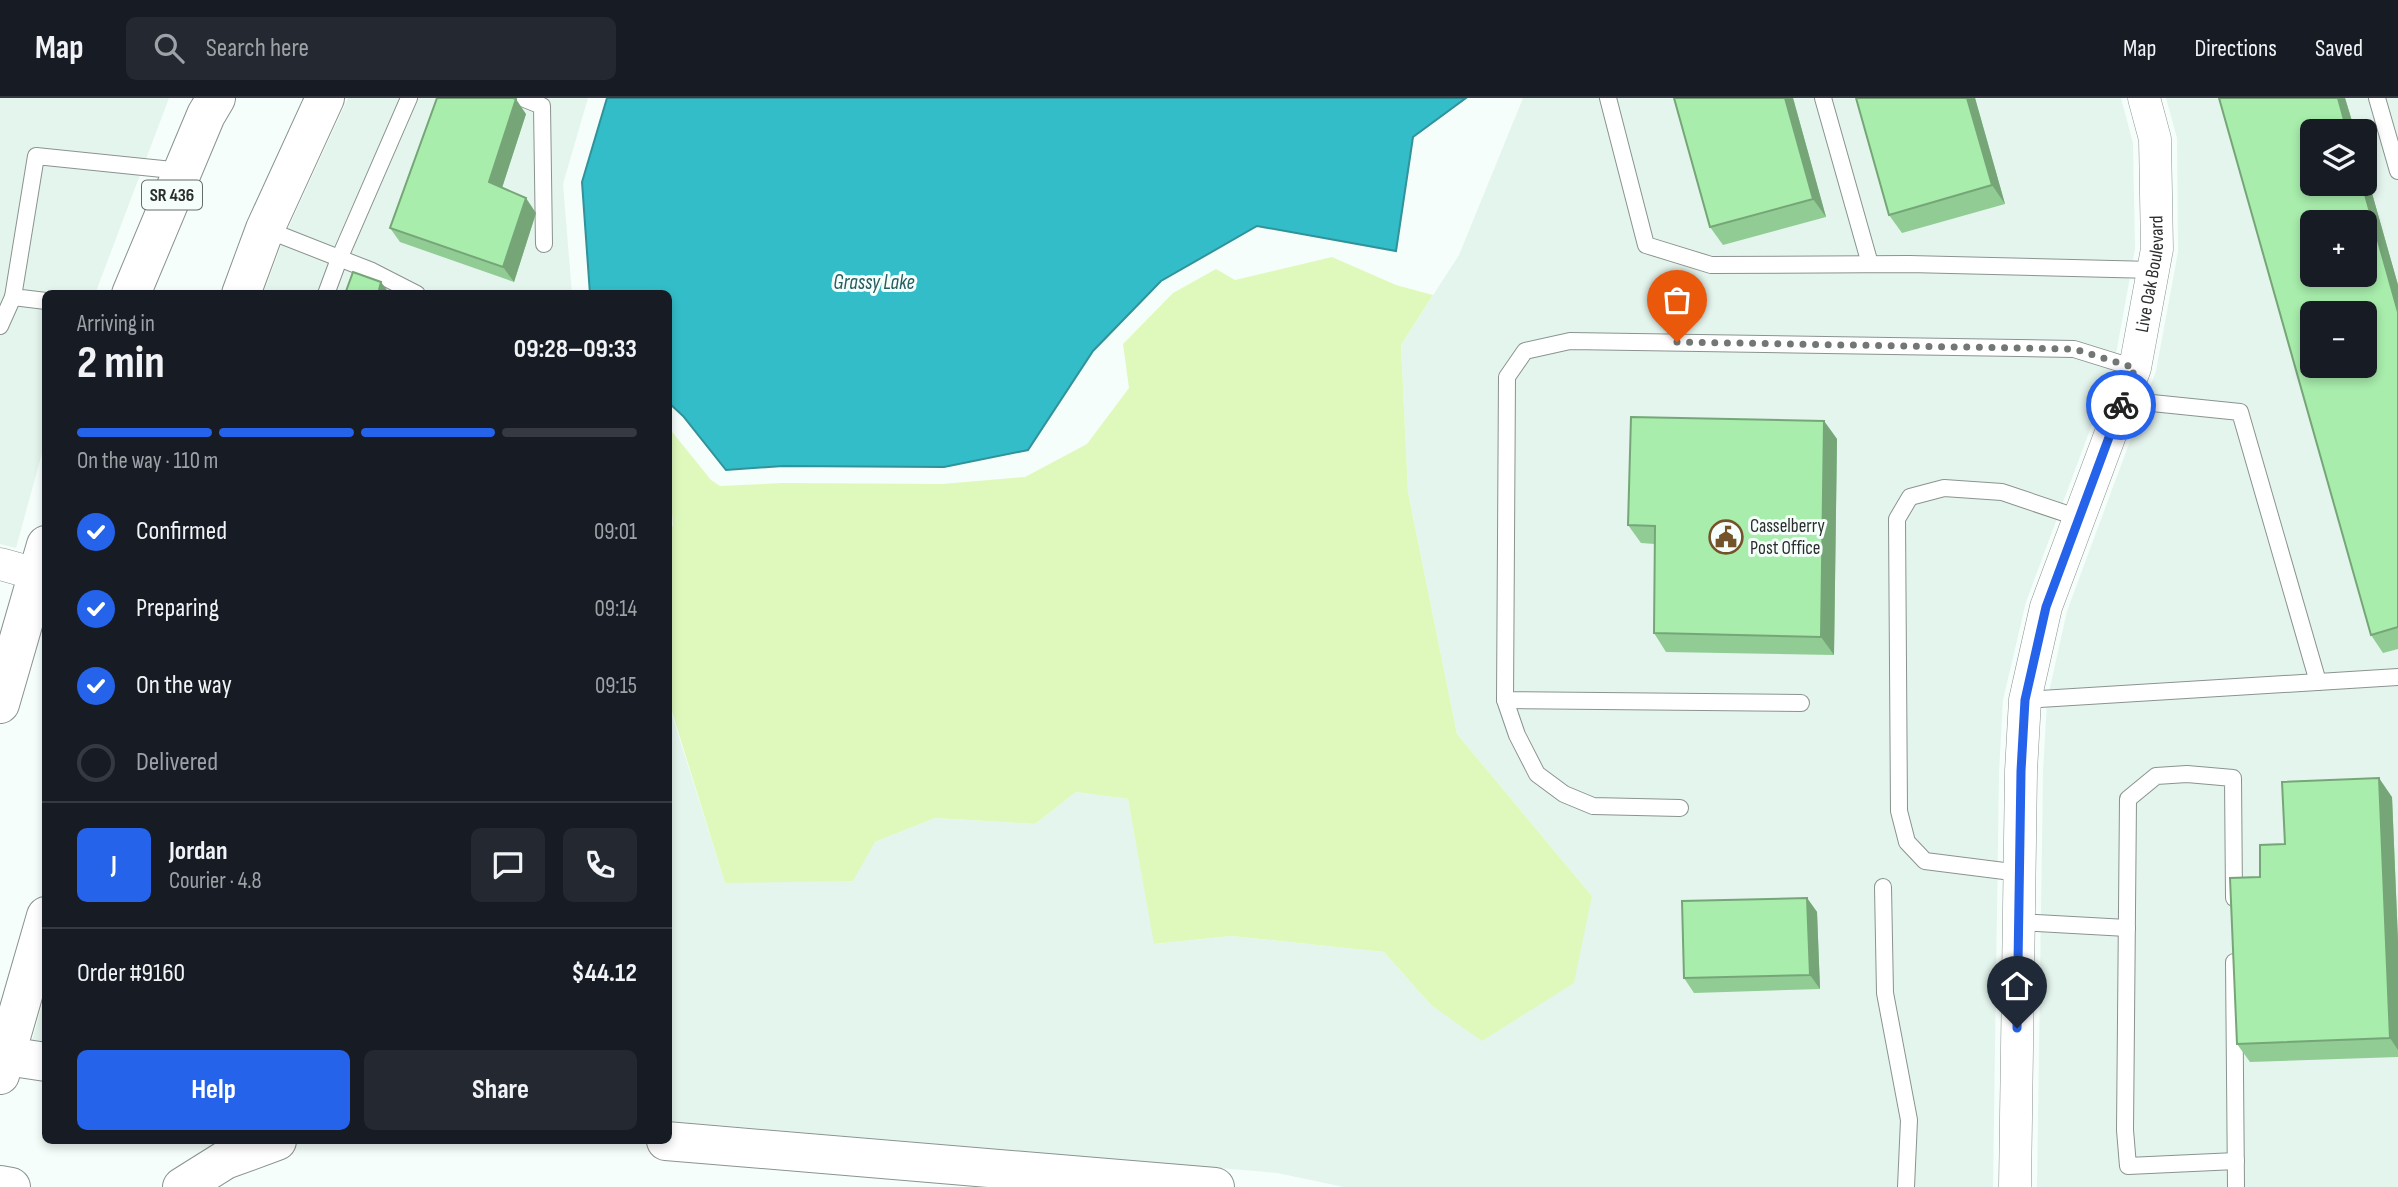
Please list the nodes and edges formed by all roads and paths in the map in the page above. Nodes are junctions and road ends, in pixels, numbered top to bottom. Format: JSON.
{"nodes":[{"id":1,"x":216,"y":98,"type":"edge"},
{"id":2,"x":325,"y":98,"type":"edge"},
{"id":3,"x":410,"y":98,"type":"edge"},
{"id":4,"x":522,"y":98,"type":"edge"},
{"id":5,"x":1608,"y":98,"type":"edge"},
{"id":6,"x":1823,"y":98,"type":"edge"},
{"id":7,"x":2144,"y":98,"type":"edge"},
{"id":8,"x":2377,"y":98,"type":"edge"},
{"id":9,"x":2398,"y":171,"type":"edge"},
{"id":10,"x":182,"y":172,"type":"junction"},
{"id":11,"x":265,"y":229,"type":"junction"},
{"id":12,"x":544,"y":244,"type":"dead end"},
{"id":13,"x":339,"y":259,"type":"junction"},
{"id":14,"x":1870,"y":264,"type":"junction"},
{"id":15,"x":2153,"y":270,"type":"junction"},
{"id":16,"x":133,"y":290,"type":"edge"},
{"id":17,"x":242,"y":290,"type":"edge"},
{"id":18,"x":327,"y":290,"type":"edge"},
{"id":19,"x":409,"y":290,"type":"edge"},
{"id":20,"x":13,"y":297,"type":"junction"},
{"id":21,"x":42,"y":301,"type":"edge"},
{"id":22,"x":0,"y":327,"type":"edge"},
{"id":23,"x":2135,"y":368,"type":"junction"},
{"id":24,"x":2123,"y":400,"type":"junction"},
{"id":25,"x":2079,"y":518,"type":"junction"},
{"id":26,"x":27,"y":561,"type":"edge"},
{"id":27,"x":2398,"y":677,"type":"edge"},
{"id":28,"x":2318,"y":682,"type":"junction"},
{"id":29,"x":1505,"y":700,"type":"junction"},
{"id":30,"x":2025,"y":700,"type":"junction"},
{"id":31,"x":1801,"y":703,"type":"dead end"},
{"id":32,"x":0,"y":704,"type":"edge"},
{"id":33,"x":1680,"y":807,"type":"dead end"},
{"id":34,"x":2020,"y":873,"type":"junction"},
{"id":35,"x":1883,"y":887,"type":"dead end"},
{"id":36,"x":2234,"y":915,"type":"edge"},
{"id":37,"x":2019,"y":922,"type":"junction"},
{"id":38,"x":2127,"y":928,"type":"junction"},
{"id":39,"x":42,"y":929,"type":"edge"},
{"id":40,"x":2234,"y":942,"type":"edge"},
{"id":41,"x":2,"y":1062,"type":"edge"},
{"id":42,"x":42,"y":1062,"type":"edge"},
{"id":43,"x":672,"y":1142,"type":"edge"},
{"id":44,"x":269,"y":1144,"type":"edge"},
{"id":45,"x":2236,"y":1161,"type":"junction"},
{"id":46,"x":0,"y":1185,"type":"edge"},
{"id":47,"x":11,"y":1187,"type":"edge"},
{"id":48,"x":182,"y":1187,"type":"edge"},
{"id":49,"x":1214,"y":1187,"type":"edge"},
{"id":50,"x":1906,"y":1187,"type":"edge"},
{"id":51,"x":2015,"y":1187,"type":"edge"},
{"id":52,"x":2236,"y":1187,"type":"edge"}],
"edges":[{"from":1,"to":10,"type":"main road","number":"SR 436"},
{"from":2,"to":11,"type":"main road"},
{"from":3,"to":13,"type":"lane"},
{"from":4,"to":12,"type":"lane"},
{"from":5,"to":14,"type":"lane"},
{"from":6,"to":14,"type":"lane"},
{"from":7,"to":15,"type":"street","name":"Live Oak Boulevard"},
{"from":8,"to":9,"type":"lane"},
{"from":10,"to":16,"type":"main road","number":"SR 436"},
{"from":10,"to":20,"type":"lane"},
{"from":11,"to":13,"type":"lane"},
{"from":11,"to":17,"type":"main road"},
{"from":13,"to":18,"type":"lane"},
{"from":13,"to":19,"type":"lane"},
{"from":14,"to":15,"type":"lane"},
{"from":15,"to":23,"type":"street","name":"Live Oak Boulevard"},
{"from":20,"to":21,"type":"lane"},
{"from":20,"to":22,"type":"lane"},
{"from":23,"to":24,"type":"street","name":"Live Oak Boulevard"},
{"from":23,"to":29,"type":"lane"},
{"from":24,"to":25,"type":"street","name":"Live Oak Boulevard"},
{"from":24,"to":28,"type":"lane"},
{"from":25,"to":30,"type":"street","name":"Live Oak Boulevard"},
{"from":25,"to":34,"type":"lane"},
{"from":26,"to":32,"type":"main road"},
{"from":27,"to":28,"type":"lane"},
{"from":28,"to":30,"type":"lane"},
{"from":29,"to":31,"type":"lane"},
{"from":29,"to":33,"type":"lane"},
{"from":30,"to":34,"type":"street","name":"Live Oak Boulevard"},
{"from":34,"to":37,"type":"street","name":"Live Oak Boulevard"},
{"from":35,"to":50,"type":"lane"},
{"from":36,"to":38,"type":"lane"},
{"from":37,"to":38,"type":"lane"},
{"from":37,"to":51,"type":"street","name":"Live Oak Boulevard"},
{"from":38,"to":45,"type":"lane"},
{"from":39,"to":41,"type":"main road"},
{"from":40,"to":45,"type":"lane"},
{"from":41,"to":42,"type":"main road"},
{"from":43,"to":49,"type":"main road"},
{"from":44,"to":48,"type":"main road"},
{"from":45,"to":52,"type":"lane"},
{"from":46,"to":47,"type":"main road"}]}
